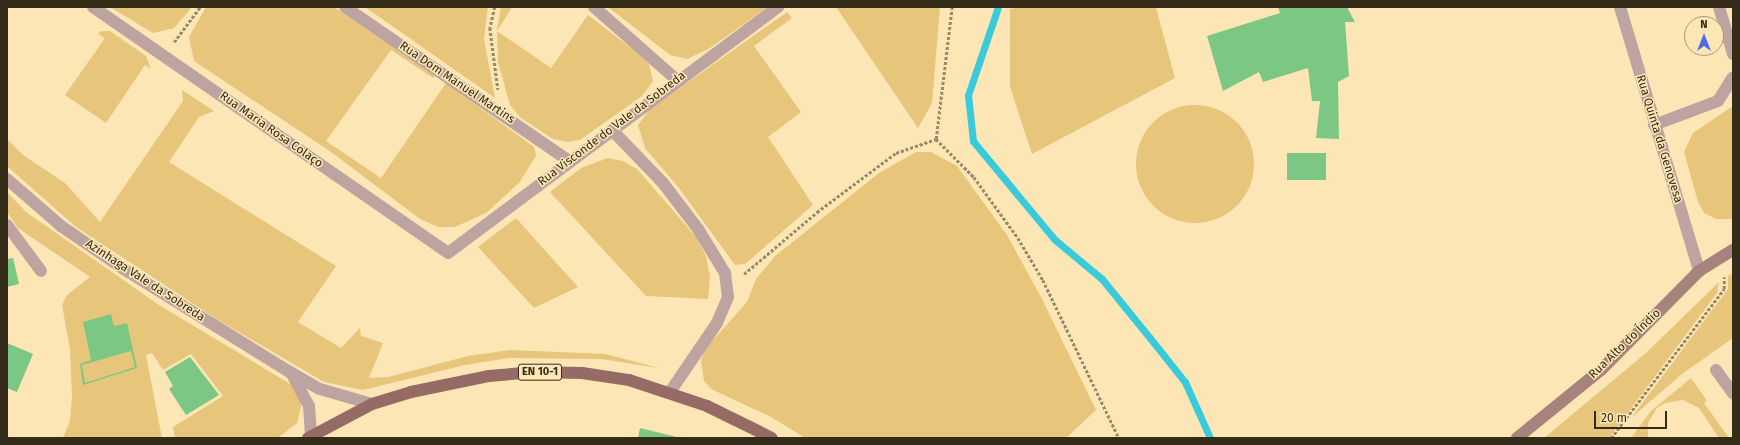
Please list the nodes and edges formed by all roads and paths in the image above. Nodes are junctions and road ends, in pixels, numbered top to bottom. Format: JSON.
{"nodes":[{"id":1,"x":93,"y":7,"type":"edge"},
{"id":2,"x":200,"y":7,"type":"edge"},
{"id":3,"x":345,"y":7,"type":"edge"},
{"id":4,"x":495,"y":7,"type":"edge"},
{"id":5,"x":594,"y":7,"type":"edge"},
{"id":6,"x":778,"y":7,"type":"edge"},
{"id":7,"x":952,"y":7,"type":"edge"},
{"id":8,"x":1620,"y":7,"type":"edge"},
{"id":9,"x":1719,"y":7,"type":"edge"},
{"id":10,"x":1733,"y":54,"type":"edge"},
{"id":11,"x":165,"y":56,"type":"junction"},
{"id":12,"x":1733,"y":77,"type":"edge"},
{"id":13,"x":678,"y":80,"type":"junction"},
{"id":14,"x":508,"y":118,"type":"junction"},
{"id":15,"x":1654,"y":125,"type":"junction"},
{"id":16,"x":612,"y":130,"type":"junction"},
{"id":17,"x":936,"y":139,"type":"junction"},
{"id":18,"x":569,"y":161,"type":"junction"},
{"id":19,"x":7,"y":179,"type":"edge"},
{"id":20,"x":7,"y":225,"type":"edge"},
{"id":21,"x":1733,"y":250,"type":"edge"},
{"id":22,"x":448,"y":254,"type":"joint"},
{"id":23,"x":41,"y":270,"type":"dead end"},
{"id":24,"x":1699,"y":270,"type":"junction"},
{"id":25,"x":1724,"y":274,"type":"dead end"},
{"id":26,"x":728,"y":297,"type":"junction"},
{"id":27,"x":1716,"y":370,"type":"dead end"},
{"id":28,"x":290,"y":372,"type":"junction"},
{"id":29,"x":670,"y":392,"type":"junction"},
{"id":30,"x":1733,"y":393,"type":"edge"},
{"id":31,"x":372,"y":404,"type":"junction"},
{"id":32,"x":310,"y":437,"type":"edge"},
{"id":33,"x":772,"y":438,"type":"edge"},
{"id":34,"x":1119,"y":438,"type":"edge"},
{"id":35,"x":1517,"y":438,"type":"edge"},
{"id":36,"x":1611,"y":438,"type":"edge"}],
"edges":[{"from":1,"to":11,"type":"street","name":"Rua Maria Rosa Colaço"},
{"from":2,"to":11,"type":"path"},
{"from":3,"to":14,"type":"street","name":"Rua Dom Manuel Martins"},
{"from":4,"to":14,"type":"path"},
{"from":5,"to":13,"type":"street"},
{"from":6,"to":13,"type":"street","name":"Rua Visconde do Vale da Sobreda"},
{"from":7,"to":17,"type":"path"},
{"from":8,"to":15,"type":"street","name":"Rua Quinta da Genovesa"},
{"from":9,"to":10,"type":"street"},
{"from":11,"to":22,"type":"street","name":"Rua Maria Rosa Colaço"},
{"from":12,"to":15,"type":"street"},
{"from":13,"to":16,"type":"street","name":"Rua Visconde do Vale da Sobreda"},
{"from":14,"to":18,"type":"street","name":"Rua Dom Manuel Martins"},
{"from":15,"to":24,"type":"street","name":"Rua Quinta da Genovesa"},
{"from":16,"to":18,"type":"street","name":"Rua Visconde do Vale da Sobreda"},
{"from":16,"to":26,"type":"street"},
{"from":17,"to":26,"type":"path"},
{"from":17,"to":34,"type":"path"},
{"from":18,"to":22,"type":"street","name":"Rua Visconde do Vale da Sobreda"},
{"from":19,"to":28,"type":"street","name":"Azinhaga Vale da Sobreda"},
{"from":20,"to":23,"type":"street"},
{"from":21,"to":24,"type":"main road","name":"Rua Alto do Índio"},
{"from":24,"to":35,"type":"main road","name":"Rua Alto do Índio"},
{"from":25,"to":36,"type":"path"},
{"from":26,"to":29,"type":"street"},
{"from":27,"to":30,"type":"street"},
{"from":28,"to":31,"type":"street","name":"Azinhaga Vale da Sobreda"},
{"from":28,"to":32,"type":"street","name":"Azinhaga Vale da Sobreda"},
{"from":29,"to":31,"type":"main road","number":"EN 10-1"},
{"from":29,"to":33,"type":"main road","number":"EN 10-1"},
{"from":31,"to":32,"type":"main road","number":"EN 10-1"}]}
